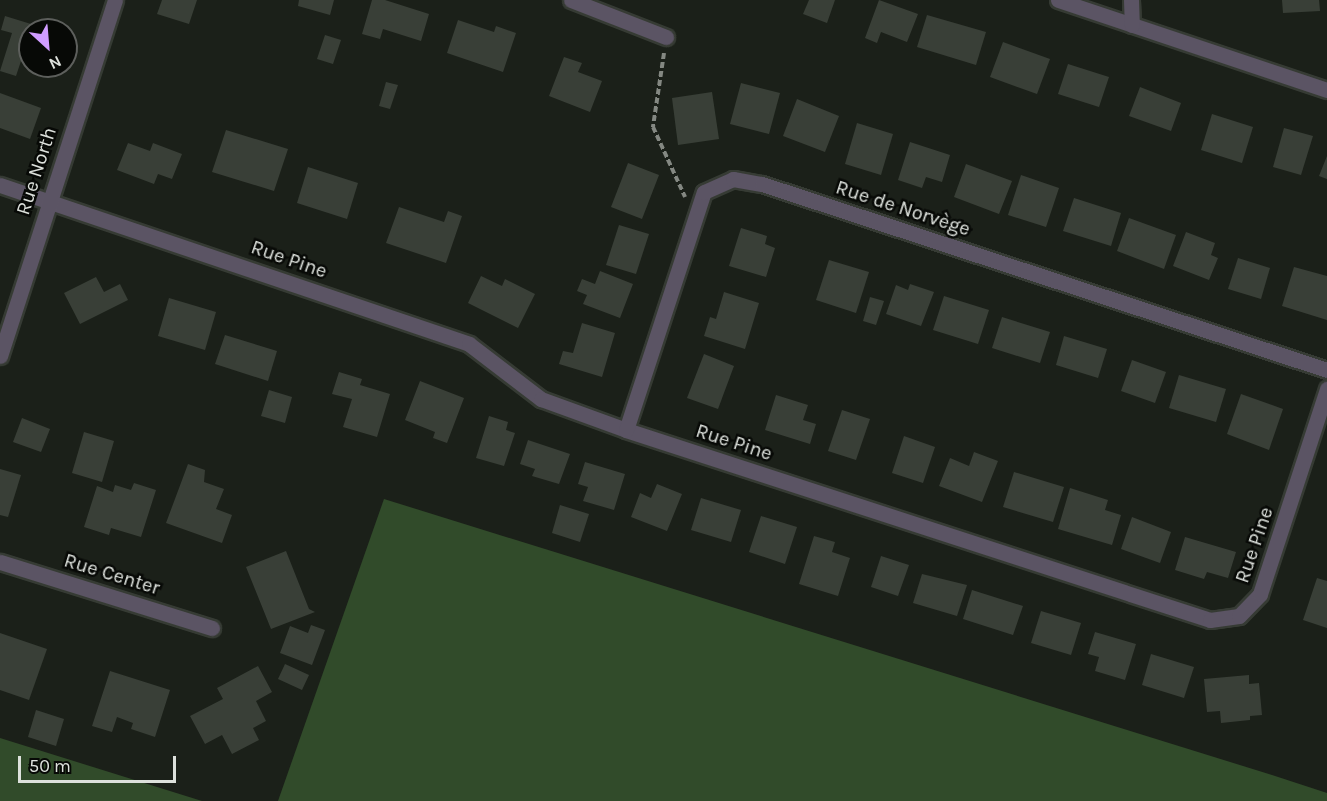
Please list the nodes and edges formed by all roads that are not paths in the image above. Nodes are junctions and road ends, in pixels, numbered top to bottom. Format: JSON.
{"nodes":[{"id":1,"x":115,"y":0,"type":"edge"},
{"id":2,"x":571,"y":0,"type":"edge"},
{"id":3,"x":1058,"y":0,"type":"edge"},
{"id":4,"x":1131,"y":0,"type":"edge"},
{"id":5,"x":1132,"y":25,"type":"junction"},
{"id":6,"x":666,"y":37,"type":"road end"},
{"id":7,"x":1327,"y":90,"type":"edge"},
{"id":8,"x":0,"y":185,"type":"edge"},
{"id":9,"x":48,"y":201,"type":"junction"},
{"id":10,"x":0,"y":356,"type":"edge"},
{"id":11,"x":1327,"y":370,"type":"edge"},
{"id":12,"x":1327,"y":389,"type":"edge"},
{"id":13,"x":626,"y":430,"type":"junction"},
{"id":14,"x":0,"y":562,"type":"edge"},
{"id":15,"x":212,"y":628,"type":"dead end"}],
"edges":[{"from":1,"to":9,"type":"street","name":"Rue North"},
{"from":2,"to":6,"type":"street"},
{"from":3,"to":5,"type":"street"},
{"from":4,"to":5,"type":"street"},
{"from":5,"to":7,"type":"street"},
{"from":8,"to":9,"type":"street","name":"Rue Pine"},
{"from":9,"to":10,"type":"street","name":"Rue North"},
{"from":9,"to":13,"type":"street","name":"Rue Pine"},
{"from":11,"to":13,"type":"street","name":"Rue de Norvège"},
{"from":12,"to":13,"type":"street","name":"Rue Pine"},
{"from":14,"to":15,"type":"street","name":"Rue Center"}]}
